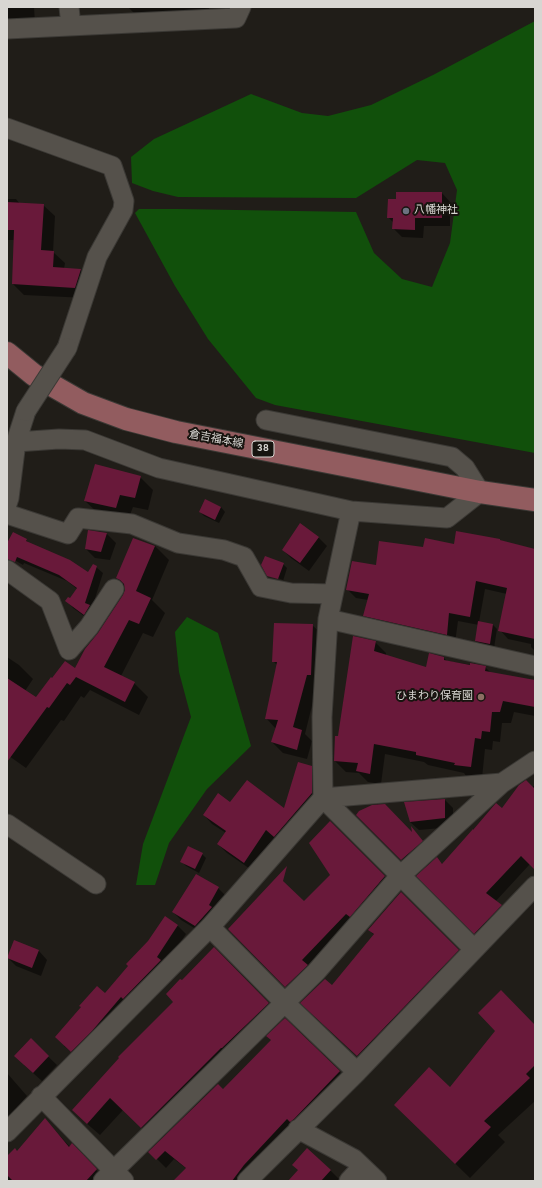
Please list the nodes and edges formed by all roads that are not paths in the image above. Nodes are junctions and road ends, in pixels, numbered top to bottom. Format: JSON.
{"nodes":[{"id":1,"x":69,"y":7,"type":"edge"},
{"id":2,"x":241,"y":7,"type":"edge"},
{"id":3,"x":71,"y":26,"type":"junction"},
{"id":4,"x":7,"y":29,"type":"edge"},
{"id":5,"x":7,"y":128,"type":"edge"},
{"id":6,"x":7,"y":353,"type":"edge"},
{"id":7,"x":266,"y":420,"type":"dead end"},
{"id":8,"x":16,"y":442,"type":"junction"},
{"id":9,"x":480,"y":492,"type":"junction"},
{"id":10,"x":535,"y":500,"type":"edge"},
{"id":11,"x":7,"y":504,"type":"edge"},
{"id":12,"x":351,"y":511,"type":"junction"},
{"id":13,"x":7,"y":514,"type":"edge"},
{"id":14,"x":7,"y":570,"type":"edge"},
{"id":15,"x":114,"y":589,"type":"dead end"},
{"id":16,"x":333,"y":594,"type":"junction"},
{"id":17,"x":328,"y":619,"type":"junction"},
{"id":18,"x":535,"y":666,"type":"edge"},
{"id":19,"x":535,"y":760,"type":"edge"},
{"id":20,"x":502,"y":783,"type":"junction"},
{"id":21,"x":323,"y":798,"type":"junction"},
{"id":22,"x":7,"y":824,"type":"edge"},
{"id":23,"x":400,"y":876,"type":"junction"},
{"id":24,"x":96,"y":884,"type":"dead end"},
{"id":25,"x":535,"y":886,"type":"edge"},
{"id":26,"x":210,"y":927,"type":"junction"},
{"id":27,"x":474,"y":949,"type":"junction"},
{"id":28,"x":285,"y":1003,"type":"junction"},
{"id":29,"x":357,"y":1072,"type":"junction"},
{"id":30,"x":41,"y":1096,"type":"junction"},
{"id":31,"x":298,"y":1129,"type":"junction"},
{"id":32,"x":7,"y":1132,"type":"edge"},
{"id":33,"x":362,"y":1167,"type":"junction"},
{"id":34,"x":114,"y":1177,"type":"edge"},
{"id":35,"x":247,"y":1181,"type":"edge"},
{"id":36,"x":349,"y":1181,"type":"edge"},
{"id":37,"x":378,"y":1181,"type":"edge"}],
"edges":[{"from":1,"to":3,"type":"street"},
{"from":2,"to":3,"type":"street"},
{"from":3,"to":4,"type":"street"},
{"from":5,"to":8,"type":"street","bridge":true},
{"from":6,"to":9,"type":"main road","name":"倉吉福本線","number":"38"},
{"from":7,"to":9,"type":"street"},
{"from":8,"to":11,"type":"street"},
{"from":8,"to":12,"type":"street"},
{"from":9,"to":10,"type":"main road","name":"倉吉福本線","number":"38"},
{"from":9,"to":12,"type":"street"},
{"from":12,"to":16,"type":"street"},
{"from":13,"to":16,"type":"street"},
{"from":14,"to":15,"type":"street"},
{"from":16,"to":17,"type":"street"},
{"from":17,"to":18,"type":"street"},
{"from":17,"to":21,"type":"street"},
{"from":19,"to":20,"type":"street"},
{"from":20,"to":21,"type":"street"},
{"from":20,"to":23,"type":"street"},
{"from":21,"to":23,"type":"street"},
{"from":21,"to":26,"type":"street"},
{"from":22,"to":24,"type":"street"},
{"from":23,"to":27,"type":"street"},
{"from":23,"to":28,"type":"street"},
{"from":25,"to":27,"type":"street"},
{"from":26,"to":28,"type":"street"},
{"from":26,"to":30,"type":"street"},
{"from":27,"to":29,"type":"street"},
{"from":28,"to":29,"type":"street"},
{"from":28,"to":34,"type":"street"},
{"from":29,"to":31,"type":"street"},
{"from":30,"to":32,"type":"street"},
{"from":30,"to":34,"type":"street"},
{"from":31,"to":33,"type":"street"},
{"from":31,"to":35,"type":"street"},
{"from":33,"to":36,"type":"street"},
{"from":33,"to":37,"type":"street"}]}
